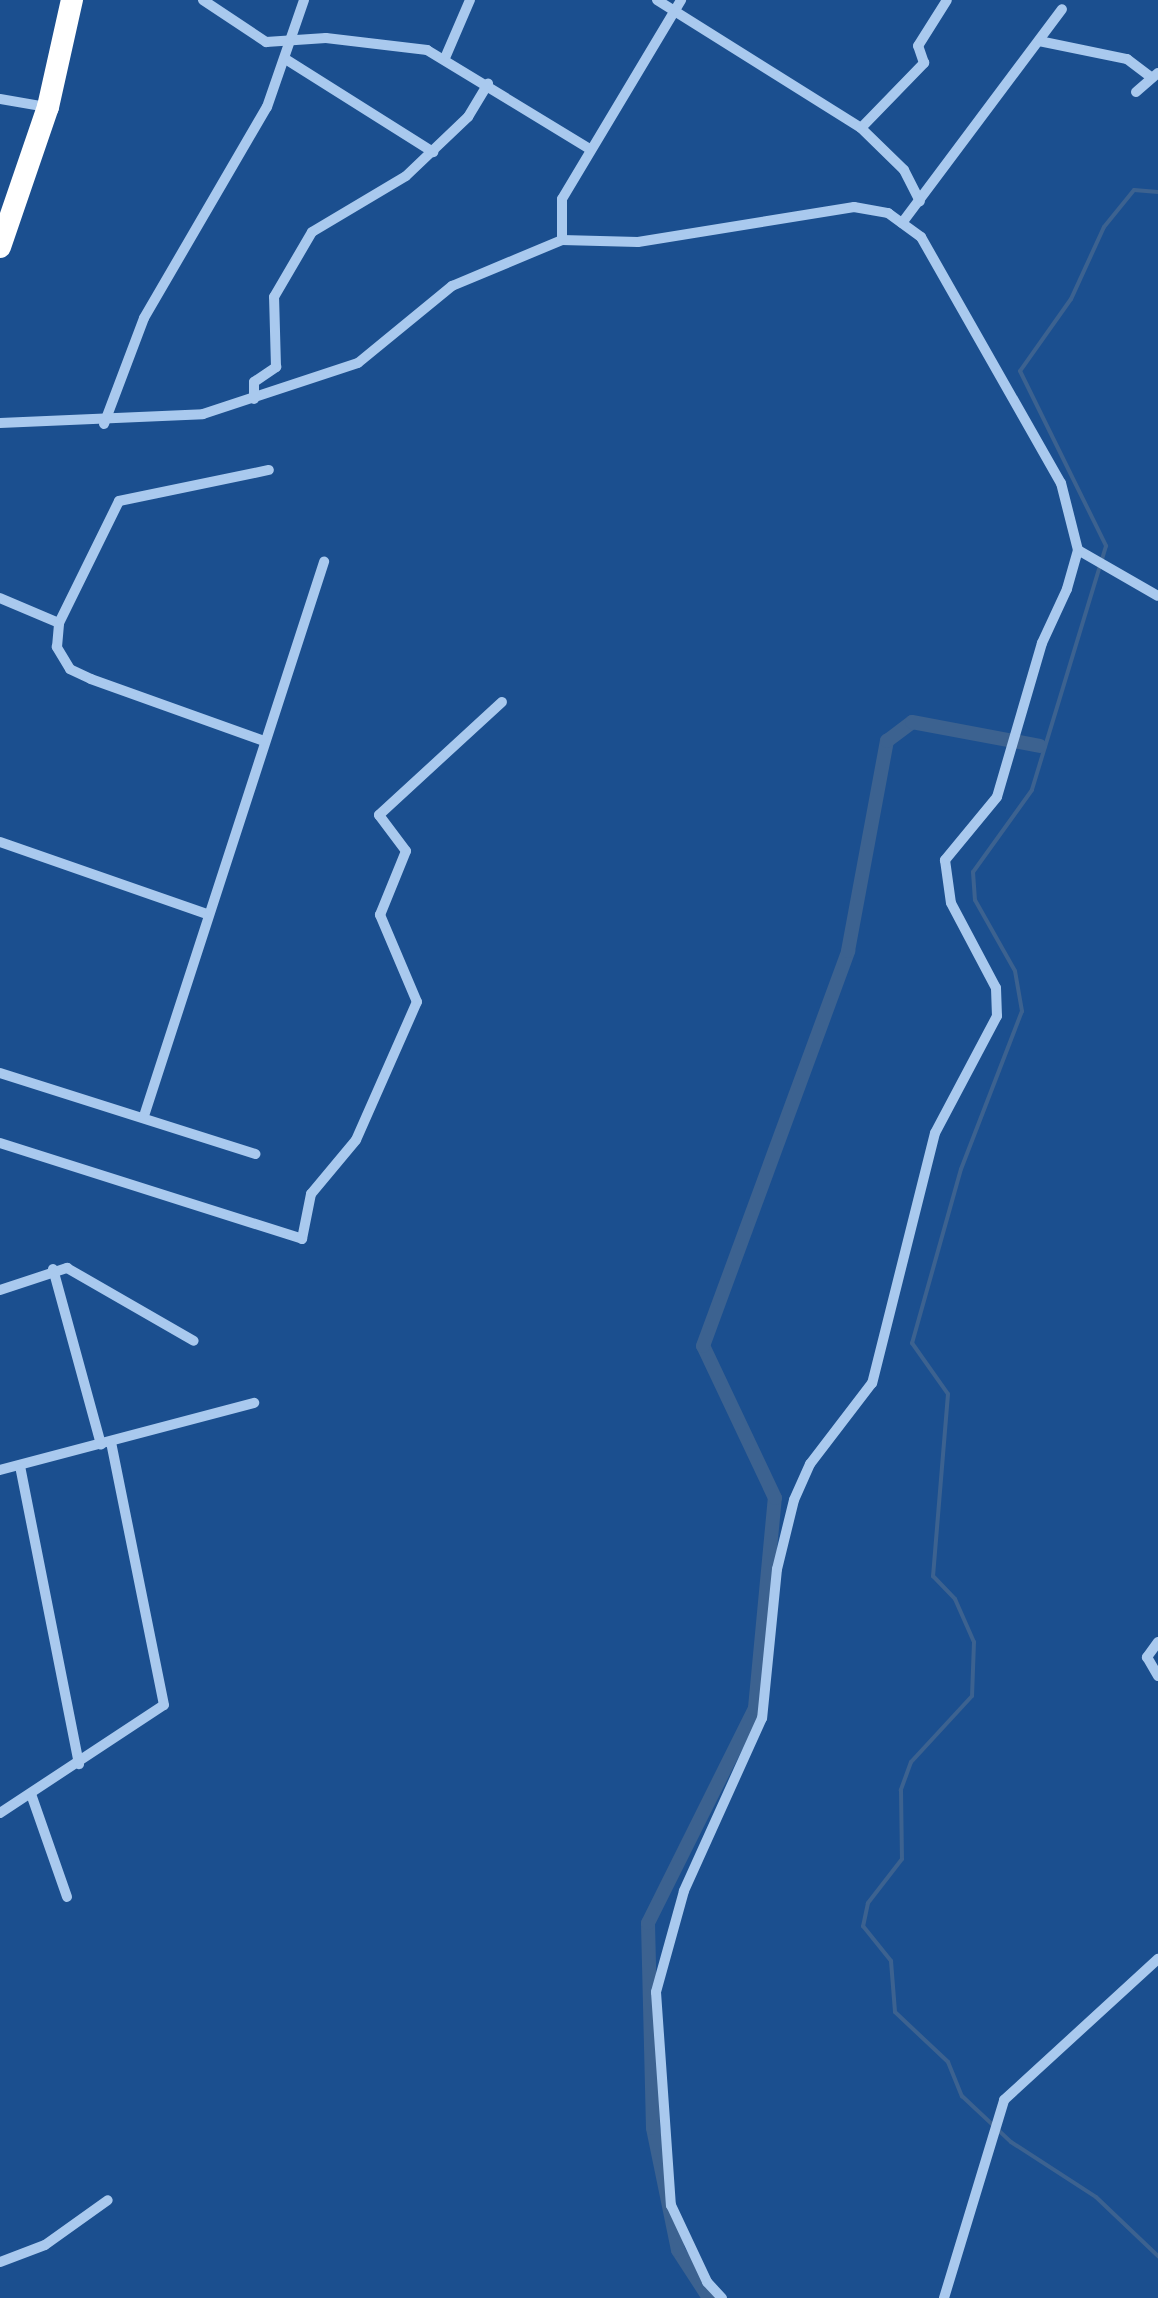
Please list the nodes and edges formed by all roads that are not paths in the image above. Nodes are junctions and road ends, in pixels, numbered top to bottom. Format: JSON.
{"nodes":[{"id":1,"x":72,"y":0,"type":"edge"},
{"id":2,"x":204,"y":0,"type":"edge"},
{"id":3,"x":304,"y":0,"type":"edge"},
{"id":4,"x":470,"y":0,"type":"edge"},
{"id":5,"x":657,"y":0,"type":"edge"},
{"id":6,"x":682,"y":0,"type":"edge"},
{"id":7,"x":947,"y":0,"type":"edge"},
{"id":8,"x":1062,"y":9,"type":"dead end"},
{"id":9,"x":674,"y":11,"type":"junction"},
{"id":10,"x":1039,"y":41,"type":"junction"},
{"id":11,"x":288,"y":44,"type":"junction"},
{"id":12,"x":446,"y":58,"type":"junction"},
{"id":13,"x":288,"y":60,"type":"junction"},
{"id":14,"x":1155,"y":76,"type":"edge"},
{"id":15,"x":488,"y":84,"type":"junction"},
{"id":16,"x":1136,"y":92,"type":"dead end"},
{"id":17,"x":0,"y":99,"type":"edge"},
{"id":18,"x":48,"y":108,"type":"junction"},
{"id":19,"x":861,"y":128,"type":"junction"},
{"id":20,"x":588,"y":148,"type":"junction"},
{"id":21,"x":433,"y":152,"type":"junction"},
{"id":22,"x":920,"y":201,"type":"junction"},
{"id":23,"x":902,"y":223,"type":"junction"},
{"id":24,"x":562,"y":240,"type":"junction"},
{"id":25,"x":0,"y":247,"type":"edge"},
{"id":26,"x":254,"y":399,"type":"junction"},
{"id":27,"x":0,"y":424,"type":"edge"},
{"id":28,"x":104,"y":424,"type":"junction"},
{"id":29,"x":269,"y":470,"type":"dead end"},
{"id":30,"x":1078,"y":550,"type":"junction"},
{"id":31,"x":324,"y":562,"type":"dead end"},
{"id":32,"x":1158,"y":596,"type":"edge"},
{"id":33,"x":0,"y":598,"type":"edge"},
{"id":34,"x":59,"y":623,"type":"junction"},
{"id":35,"x":502,"y":702,"type":"dead end"},
{"id":36,"x":264,"y":741,"type":"junction"},
{"id":37,"x":0,"y":842,"type":"edge"},
{"id":38,"x":207,"y":914,"type":"junction"},
{"id":39,"x":0,"y":1073,"type":"edge"},
{"id":40,"x":144,"y":1116,"type":"junction"},
{"id":41,"x":0,"y":1142,"type":"edge"},
{"id":42,"x":255,"y":1154,"type":"dead end"},
{"id":43,"x":53,"y":1270,"type":"junction"},
{"id":44,"x":0,"y":1290,"type":"edge"},
{"id":45,"x":194,"y":1341,"type":"dead end"},
{"id":46,"x":254,"y":1403,"type":"dead end"},
{"id":47,"x":106,"y":1444,"type":"junction"},
{"id":48,"x":20,"y":1466,"type":"junction"},
{"id":49,"x":0,"y":1470,"type":"edge"},
{"id":50,"x":1158,"y":1642,"type":"edge"},
{"id":51,"x":1158,"y":1676,"type":"edge"},
{"id":52,"x":79,"y":1764,"type":"junction"},
{"id":53,"x":32,"y":1794,"type":"junction"},
{"id":54,"x":0,"y":1813,"type":"edge"},
{"id":55,"x":67,"y":1897,"type":"dead end"},
{"id":56,"x":1158,"y":1959,"type":"edge"},
{"id":57,"x":108,"y":2200,"type":"dead end"},
{"id":58,"x":0,"y":2262,"type":"edge"},
{"id":59,"x":722,"y":2298,"type":"edge"},
{"id":60,"x":944,"y":2298,"type":"edge"}],
"edges":[{"from":1,"to":18,"type":"highway"},
{"from":2,"to":11,"type":"street"},
{"from":3,"to":11,"type":"street"},
{"from":4,"to":12,"type":"street"},
{"from":5,"to":9,"type":"street"},
{"from":6,"to":9,"type":"street"},
{"from":7,"to":19,"type":"street"},
{"from":8,"to":10,"type":"street"},
{"from":9,"to":19,"type":"street"},
{"from":9,"to":20,"type":"street"},
{"from":10,"to":14,"type":"street"},
{"from":10,"to":22,"type":"street"},
{"from":11,"to":12,"type":"street"},
{"from":11,"to":13,"type":"street"},
{"from":12,"to":15,"type":"street"},
{"from":13,"to":21,"type":"street"},
{"from":13,"to":28,"type":"street"},
{"from":14,"to":16,"type":"street"},
{"from":15,"to":20,"type":"street"},
{"from":15,"to":21,"type":"street"},
{"from":17,"to":18,"type":"street"},
{"from":18,"to":25,"type":"highway"},
{"from":19,"to":22,"type":"street"},
{"from":20,"to":24,"type":"street"},
{"from":21,"to":26,"type":"street"},
{"from":22,"to":23,"type":"street"},
{"from":23,"to":24,"type":"street"},
{"from":23,"to":30,"type":"street"},
{"from":24,"to":26,"type":"street"},
{"from":26,"to":28,"type":"street"},
{"from":27,"to":28,"type":"street"},
{"from":29,"to":34,"type":"street"},
{"from":30,"to":32,"type":"street"},
{"from":30,"to":59,"type":"street"},
{"from":31,"to":36,"type":"street"},
{"from":33,"to":34,"type":"street"},
{"from":34,"to":36,"type":"street"},
{"from":35,"to":41,"type":"street"},
{"from":36,"to":38,"type":"street"},
{"from":37,"to":38,"type":"street"},
{"from":38,"to":40,"type":"street"},
{"from":39,"to":40,"type":"street"},
{"from":40,"to":42,"type":"street"},
{"from":43,"to":44,"type":"street"},
{"from":43,"to":45,"type":"street"},
{"from":43,"to":47,"type":"street"},
{"from":46,"to":47,"type":"street"},
{"from":47,"to":48,"type":"street"},
{"from":47,"to":52,"type":"street"},
{"from":48,"to":49,"type":"street"},
{"from":48,"to":52,"type":"street"},
{"from":50,"to":51,"type":"street"},
{"from":52,"to":53,"type":"street"},
{"from":53,"to":54,"type":"street"},
{"from":53,"to":55,"type":"street"},
{"from":56,"to":60,"type":"street"},
{"from":57,"to":58,"type":"street"}]}
